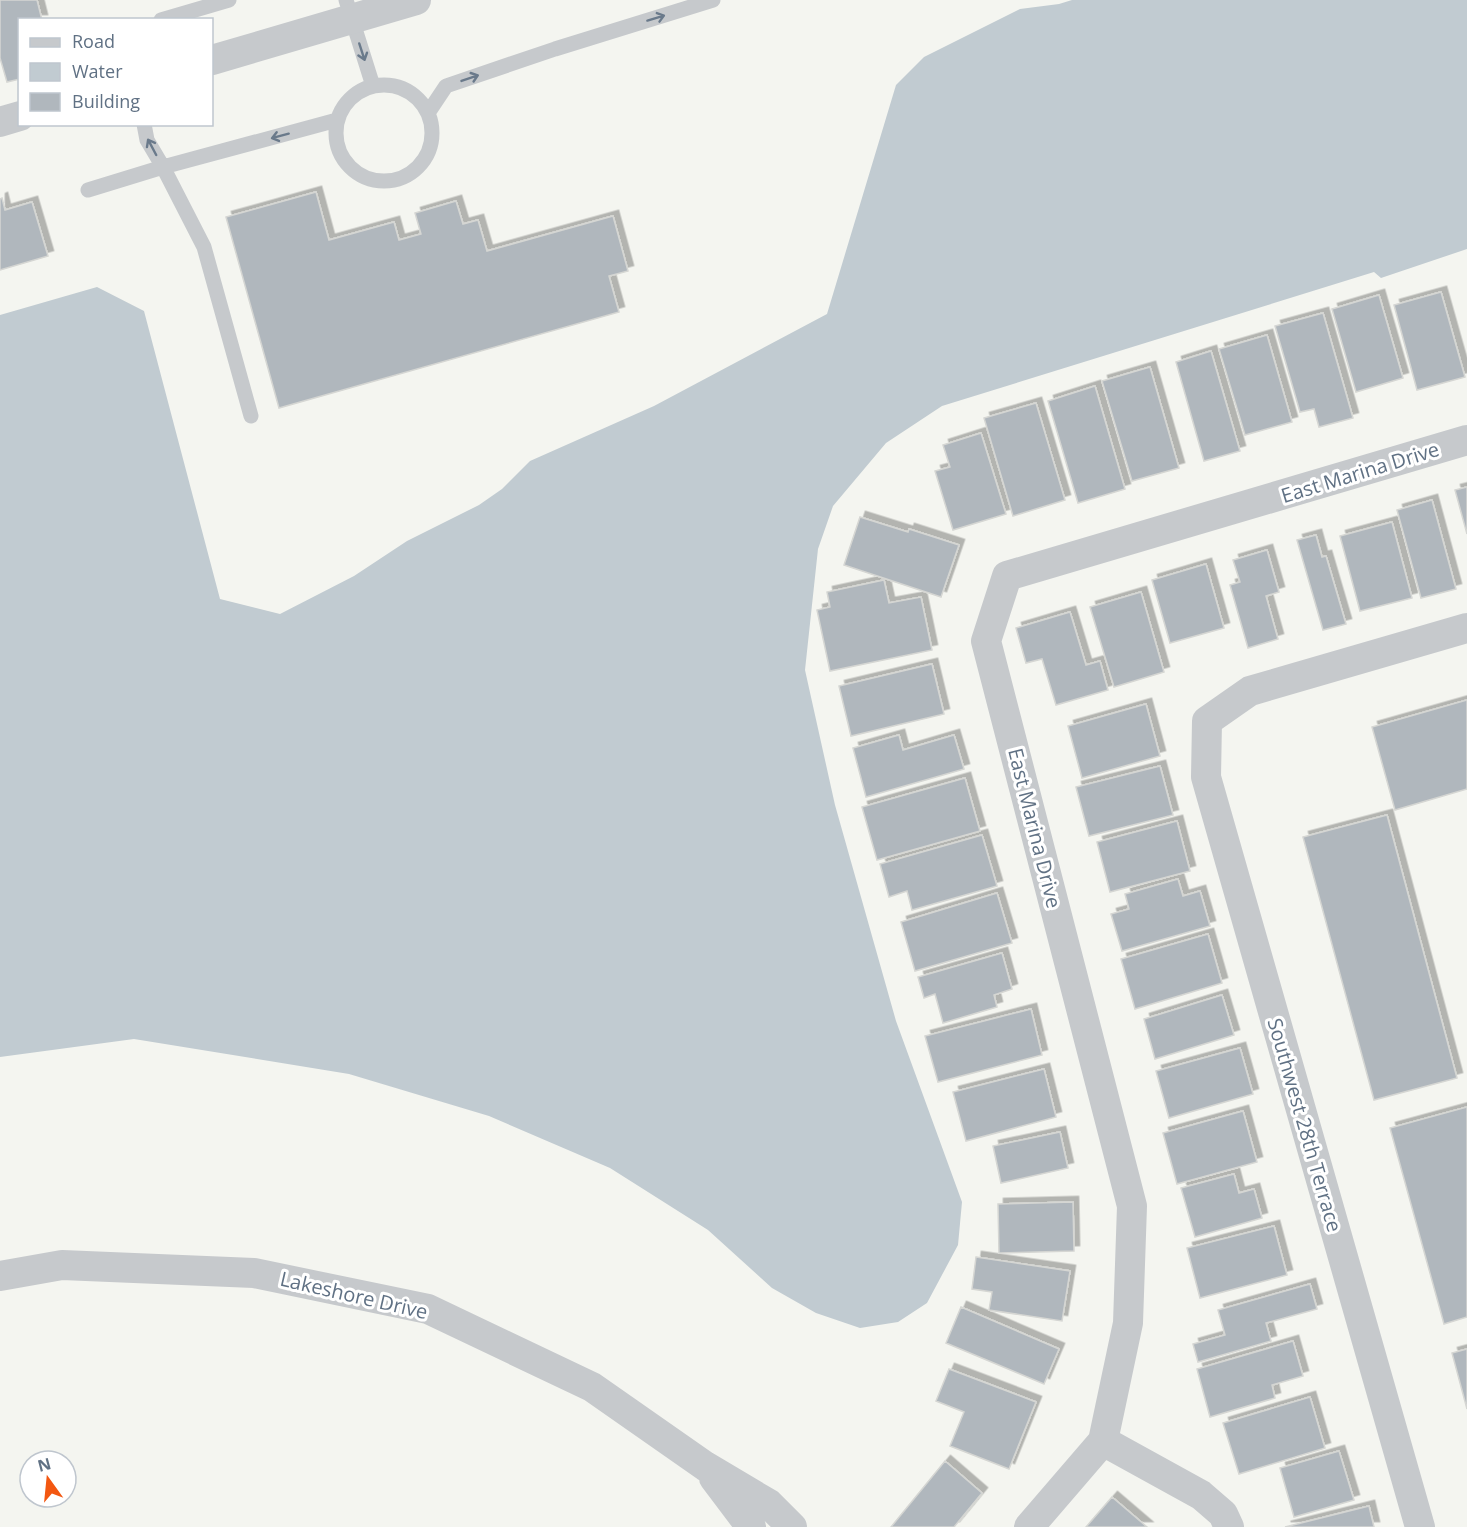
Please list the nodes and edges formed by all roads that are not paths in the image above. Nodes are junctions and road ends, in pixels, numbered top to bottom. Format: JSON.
{"nodes":[{"id":1,"x":230,"y":0,"type":"edge"},
{"id":2,"x":416,"y":0,"type":"edge"},
{"id":3,"x":713,"y":0,"type":"edge"},
{"id":4,"x":349,"y":10,"type":"edge"},
{"id":5,"x":169,"y":18,"type":"edge"},
{"id":6,"x":213,"y":60,"type":"edge"},
{"id":7,"x":373,"y":86,"type":"junction"},
{"id":8,"x":428,"y":113,"type":"junction"},
{"id":9,"x":18,"y":117,"type":"edge"},
{"id":10,"x":337,"y":120,"type":"junction"},
{"id":11,"x":0,"y":122,"type":"edge"},
{"id":12,"x":144,"y":126,"type":"edge"},
{"id":13,"x":163,"y":167,"type":"junction"},
{"id":14,"x":88,"y":190,"type":"dead end"},
{"id":15,"x":251,"y":416,"type":"dead end"},
{"id":16,"x":1467,"y":440,"type":"edge"},
{"id":17,"x":1467,"y":628,"type":"edge"},
{"id":18,"x":0,"y":1276,"type":"edge"},
{"id":19,"x":1103,"y":1441,"type":"junction"},
{"id":20,"x":705,"y":1467,"type":"junction"},
{"id":21,"x":751,"y":1527,"type":"edge"},
{"id":22,"x":792,"y":1527,"type":"edge"},
{"id":23,"x":1029,"y":1527,"type":"edge"},
{"id":24,"x":1229,"y":1527,"type":"edge"},
{"id":25,"x":1420,"y":1527,"type":"edge"}],
"edges":[{"from":1,"to":5,"type":"lane"},
{"from":2,"to":4,"type":"street"},
{"from":8,"to":3,"type":"lane","one_way":true},
{"from":4,"to":6,"type":"street"},
{"from":4,"to":7,"type":"lane","one_way":true},
{"from":7,"to":8,"type":"lane"},
{"from":7,"to":10,"type":"lane"},
{"from":8,"to":10,"type":"lane"},
{"from":9,"to":11,"type":"street"},
{"from":10,"to":13,"type":"lane","one_way":true},
{"from":13,"to":12,"type":"lane","one_way":true},
{"from":13,"to":14,"type":"lane"},
{"from":13,"to":15,"type":"lane"},
{"from":16,"to":19,"type":"street","name":"East Marina Drive"},
{"from":17,"to":25,"type":"street","name":"Southwest 28th Terrace"},
{"from":18,"to":20,"type":"street","name":"Lakeshore Drive"},
{"from":19,"to":23,"type":"street","name":"East Marina Drive"},
{"from":19,"to":24,"type":"street"},
{"from":20,"to":21,"type":"street","name":"Lakeshore Drive"},
{"from":20,"to":22,"type":"street","name":"Lakeshore Drive"}]}
